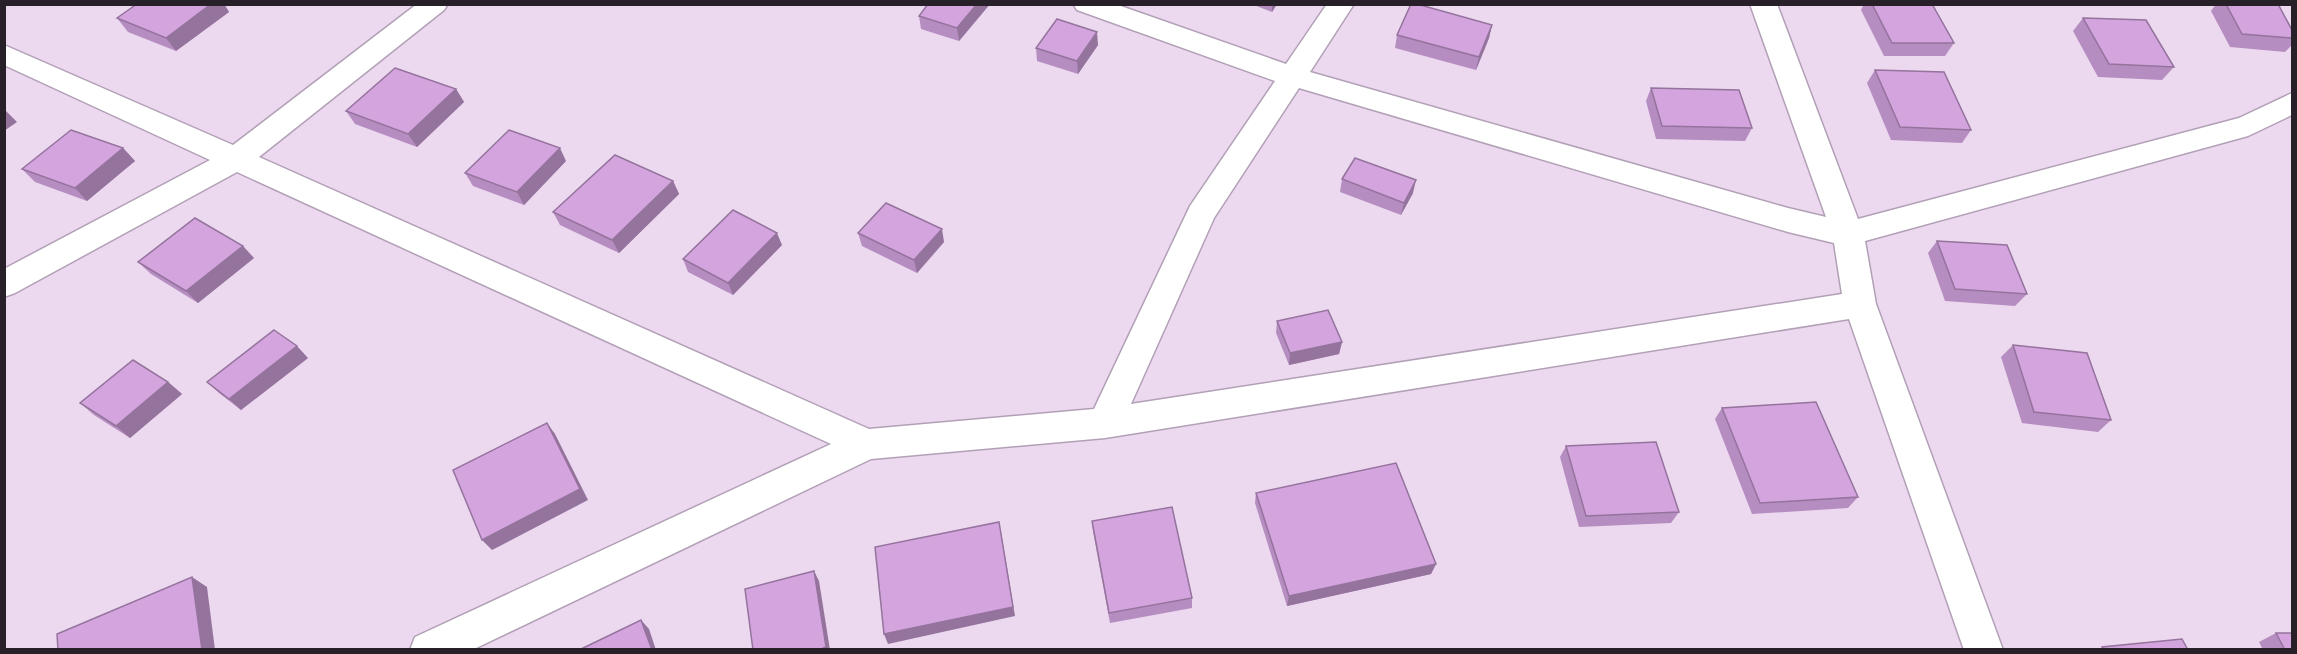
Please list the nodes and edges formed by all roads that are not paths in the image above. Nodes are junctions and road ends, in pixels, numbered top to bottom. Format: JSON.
{"nodes":[{"id":1,"x":435,"y":4,"type":"edge"},
{"id":2,"x":1086,"y":4,"type":"edge"},
{"id":3,"x":1341,"y":4,"type":"edge"},
{"id":4,"x":1763,"y":4,"type":"edge"},
{"id":5,"x":4,"y":54,"type":"edge"},
{"id":6,"x":1294,"y":77,"type":"junction"},
{"id":7,"x":2292,"y":103,"type":"edge"},
{"id":8,"x":236,"y":159,"type":"junction"},
{"id":9,"x":1848,"y":234,"type":"junction"},
{"id":10,"x":4,"y":284,"type":"edge"},
{"id":11,"x":1860,"y":304,"type":"junction"},
{"id":12,"x":1105,"y":423,"type":"junction"},
{"id":13,"x":867,"y":444,"type":"junction"},
{"id":14,"x":429,"y":650,"type":"edge"},
{"id":15,"x":1984,"y":650,"type":"edge"}],
"edges":[{"from":1,"to":8,"type":"street"},
{"from":2,"to":6,"type":"street"},
{"from":3,"to":6,"type":"street"},
{"from":4,"to":9,"type":"street"},
{"from":5,"to":8,"type":"street"},
{"from":6,"to":9,"type":"street"},
{"from":6,"to":12,"type":"street"},
{"from":7,"to":9,"type":"street"},
{"from":8,"to":10,"type":"street"},
{"from":8,"to":13,"type":"street"},
{"from":9,"to":11,"type":"street"},
{"from":11,"to":12,"type":"street"},
{"from":11,"to":15,"type":"street"},
{"from":12,"to":13,"type":"street"},
{"from":13,"to":14,"type":"street"}]}
